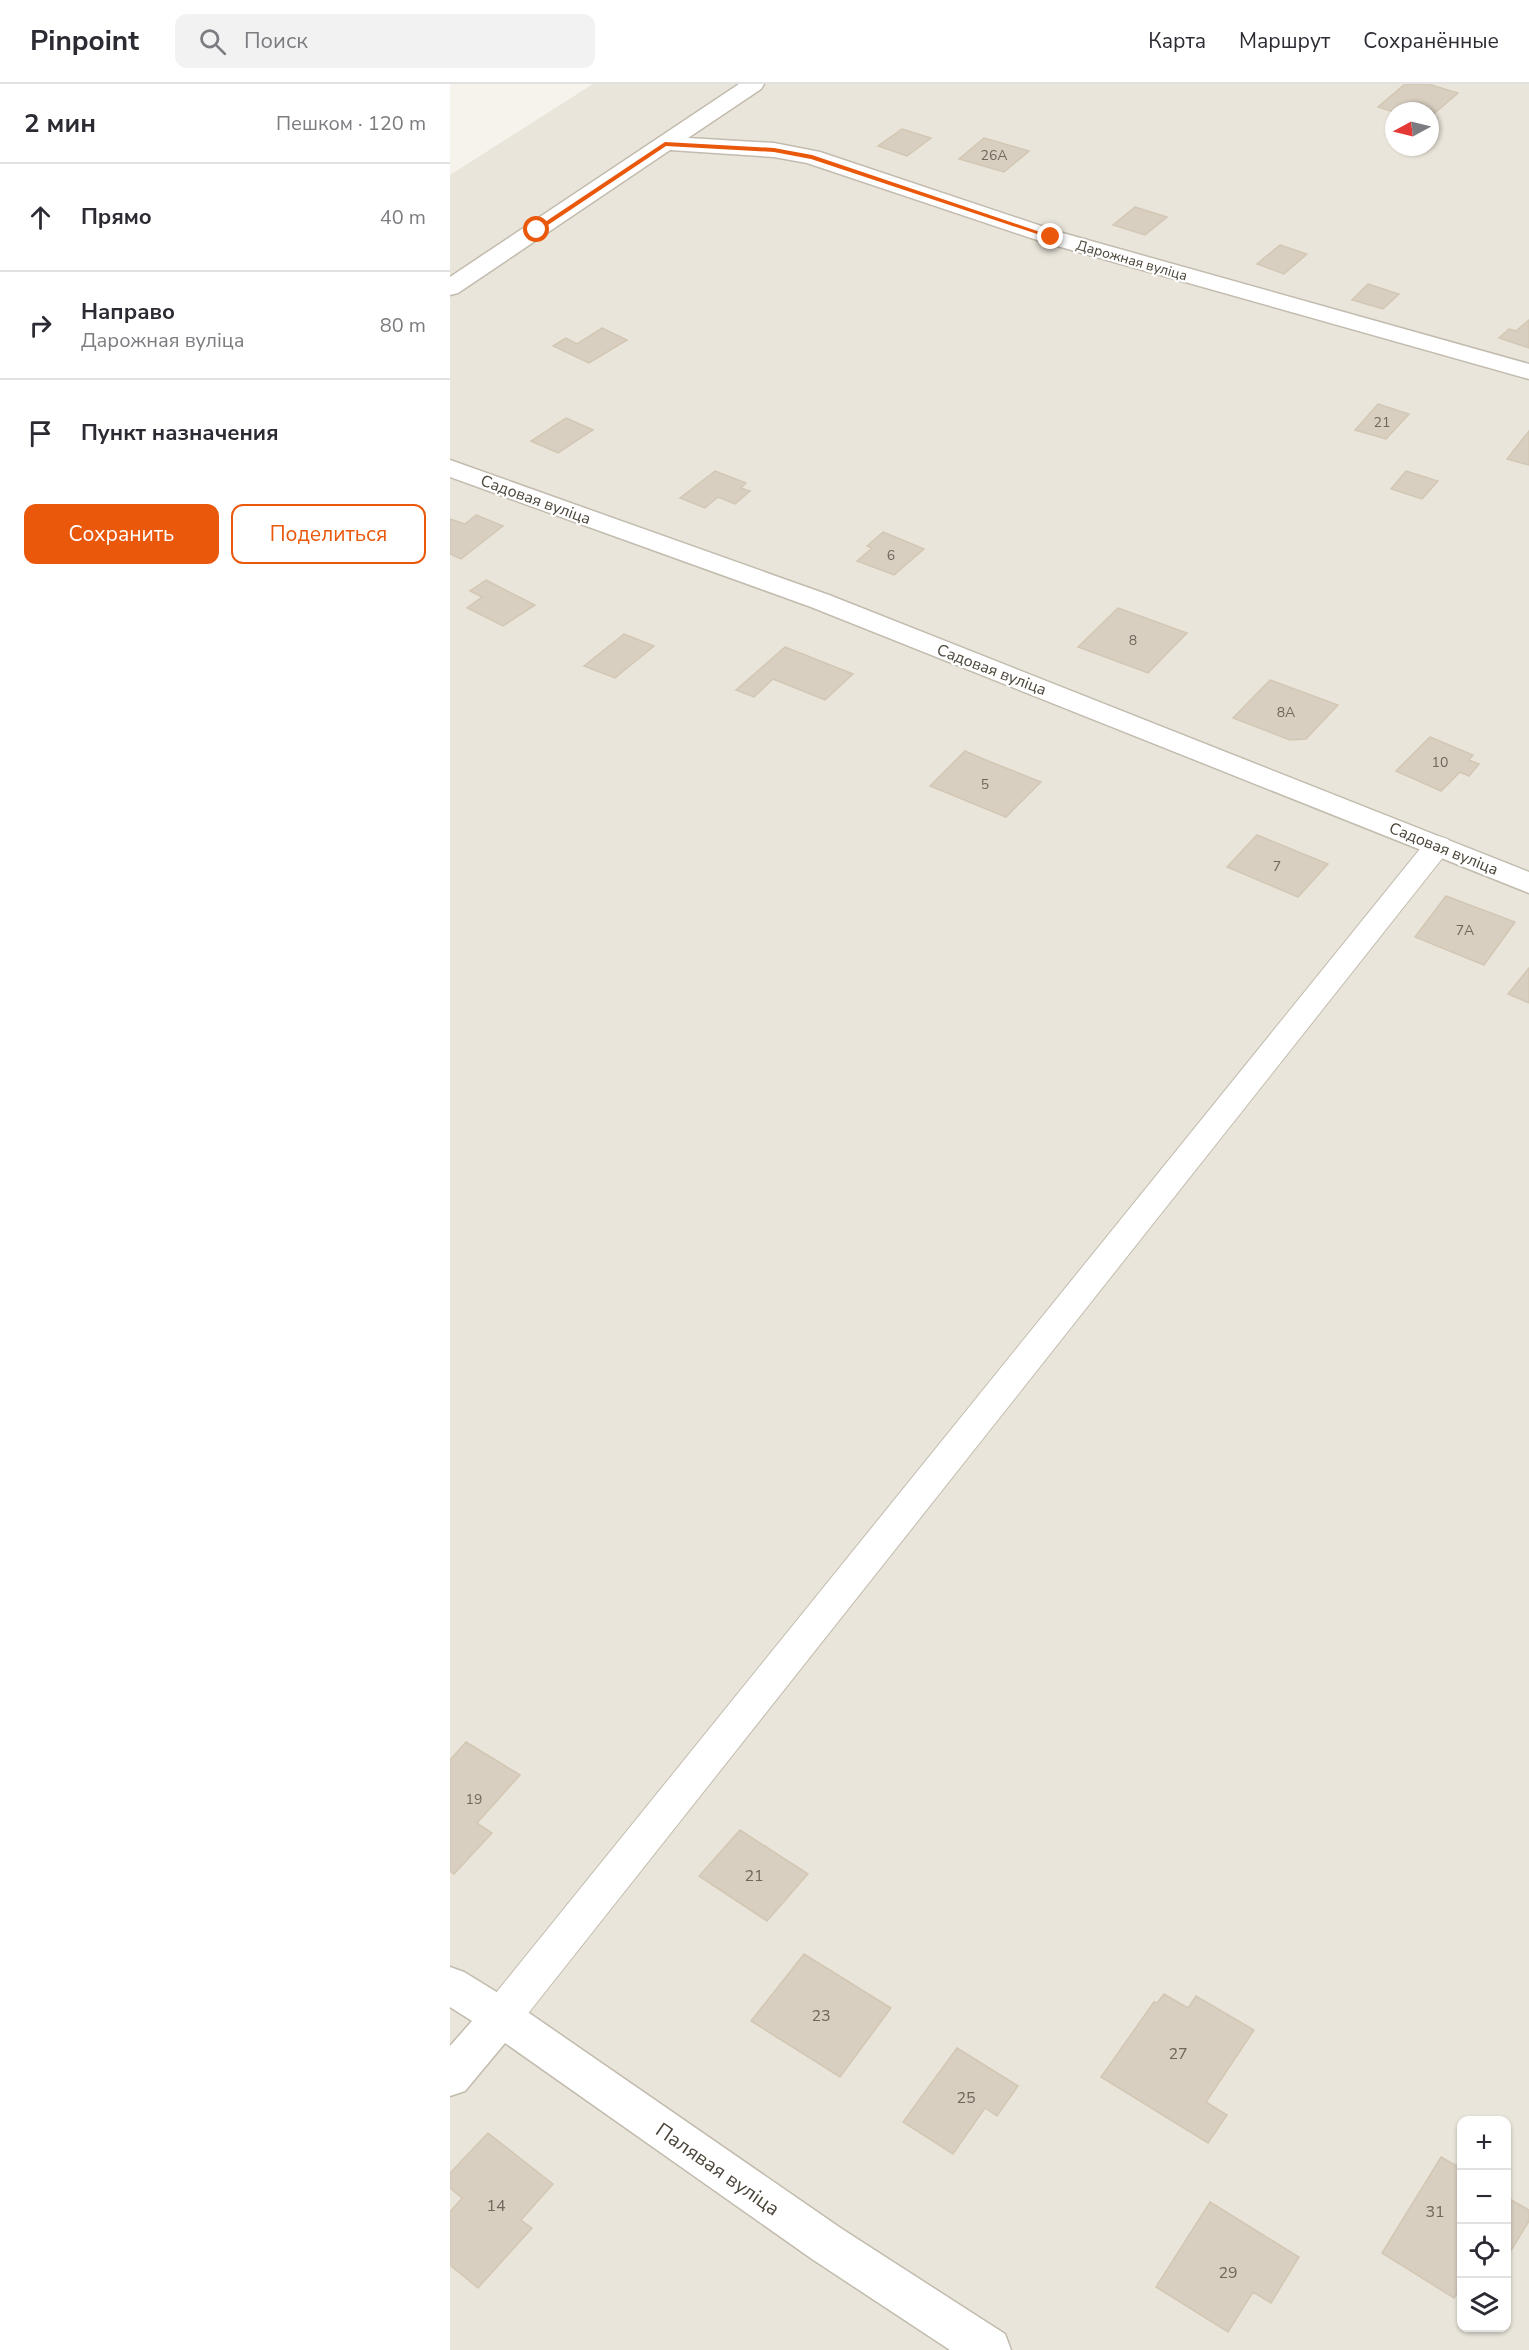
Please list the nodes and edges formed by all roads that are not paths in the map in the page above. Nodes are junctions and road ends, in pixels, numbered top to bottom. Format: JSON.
{"nodes":[{"id":1,"x":753,"y":84,"type":"edge"},
{"id":2,"x":665,"y":144,"type":"junction"},
{"id":3,"x":450,"y":288,"type":"edge"},
{"id":4,"x":1529,"y":372,"type":"edge"},
{"id":5,"x":450,"y":468,"type":"edge"},
{"id":6,"x":1438,"y":845,"type":"junction"},
{"id":7,"x":1529,"y":883,"type":"edge"},
{"id":8,"x":450,"y":1985,"type":"edge"},
{"id":9,"x":501,"y":2017,"type":"junction"},
{"id":10,"x":450,"y":2077,"type":"edge"},
{"id":11,"x":989,"y":2350,"type":"edge"}],
"edges":[{"from":1,"to":2,"type":"street"},
{"from":2,"to":3,"type":"street"},
{"from":2,"to":4,"type":"street","name":"Дарожная вуліца"},
{"from":5,"to":6,"type":"street","name":"Садовая вуліца"},
{"from":6,"to":7,"type":"street","name":"Садовая вуліца"},
{"from":6,"to":9,"type":"lane"},
{"from":8,"to":9,"type":"street","name":"Палявая вуліца"},
{"from":9,"to":10,"type":"street"},
{"from":9,"to":11,"type":"street","name":"Палявая вуліца"}]}
